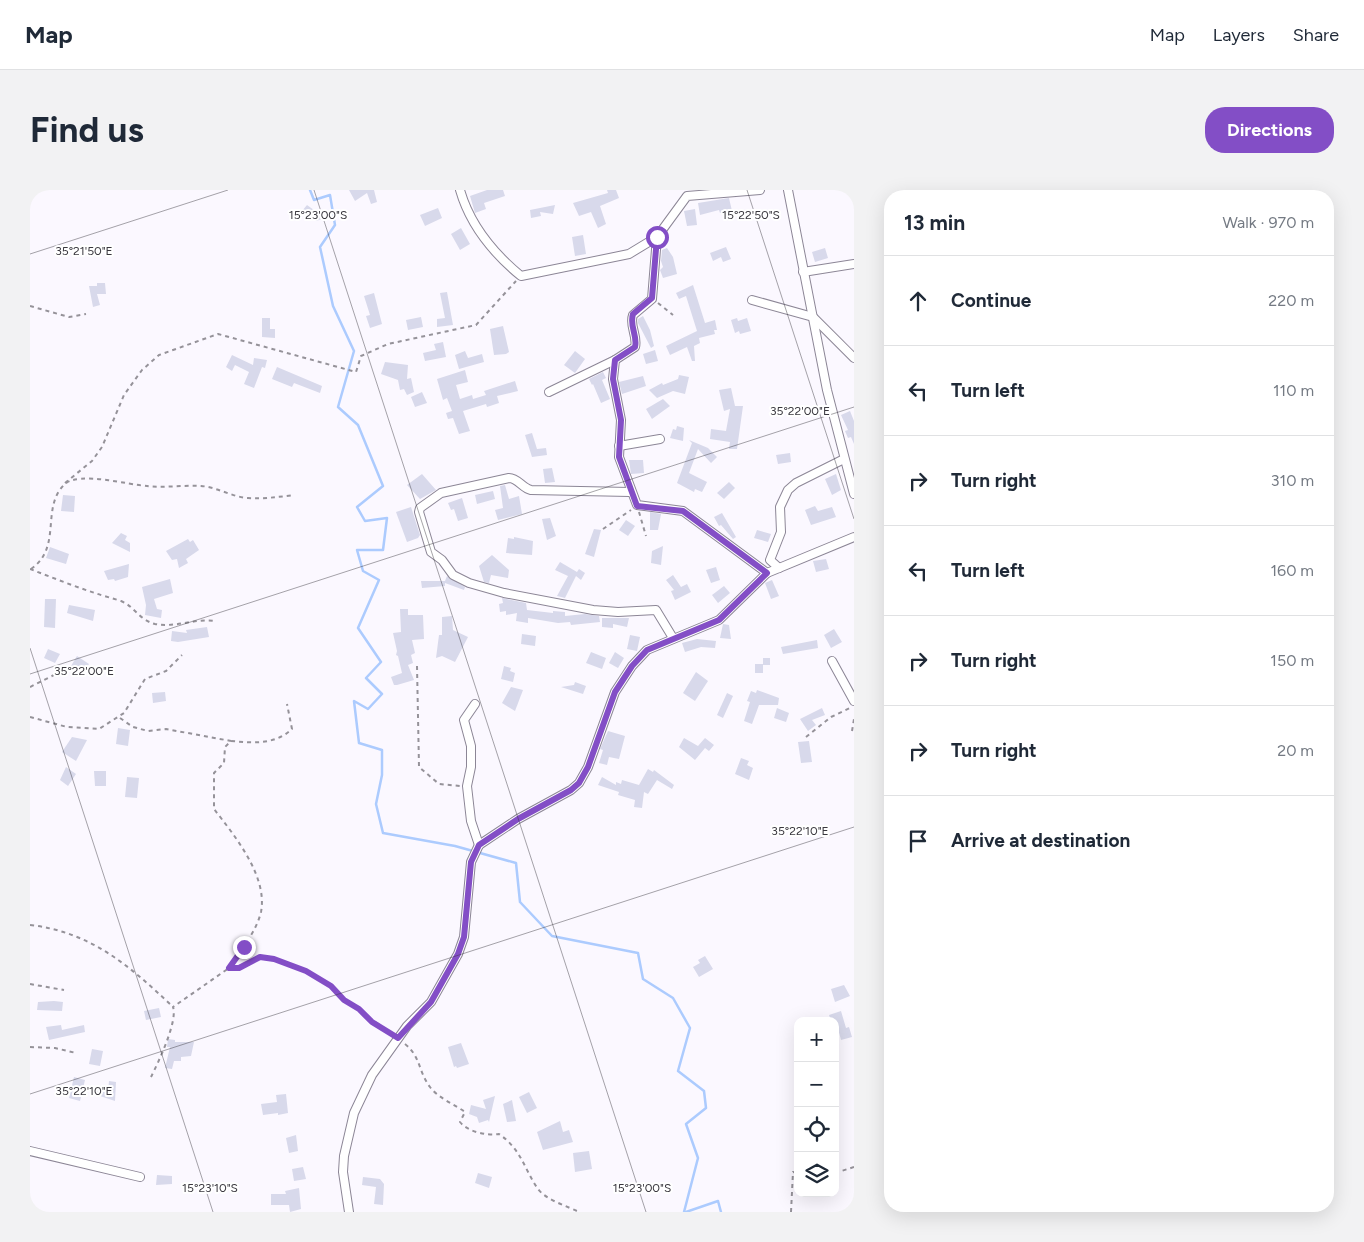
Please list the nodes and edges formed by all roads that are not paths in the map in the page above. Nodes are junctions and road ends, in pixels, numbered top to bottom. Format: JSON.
{"nodes":[{"id":1,"x":460,"y":190,"type":"edge"},
{"id":2,"x":681,"y":190,"type":"edge"},
{"id":3,"x":760,"y":190,"type":"edge"},
{"id":4,"x":788,"y":190,"type":"edge"},
{"id":5,"x":687,"y":196,"type":"junction"},
{"id":6,"x":657,"y":237,"type":"junction"},
{"id":7,"x":854,"y":264,"type":"edge"},
{"id":8,"x":803,"y":272,"type":"junction"},
{"id":9,"x":752,"y":300,"type":"dead end"},
{"id":10,"x":812,"y":317,"type":"junction"},
{"id":11,"x":854,"y":358,"type":"edge"},
{"id":12,"x":615,"y":360,"type":"junction"},
{"id":13,"x":550,"y":392,"type":"dead end"},
{"id":14,"x":660,"y":438,"type":"dead end"},
{"id":15,"x":619,"y":446,"type":"junction"},
{"id":16,"x":844,"y":459,"type":"junction"},
{"id":17,"x":630,"y":492,"type":"junction"},
{"id":18,"x":854,"y":494,"type":"edge"},
{"id":19,"x":854,"y":537,"type":"edge"},
{"id":20,"x":779,"y":568,"type":"junction"},
{"id":21,"x":767,"y":573,"type":"junction"},
{"id":22,"x":673,"y":638,"type":"junction"},
{"id":23,"x":832,"y":661,"type":"dead end"},
{"id":24,"x":854,"y":702,"type":"edge"},
{"id":25,"x":475,"y":704,"type":"dead end"},
{"id":26,"x":479,"y":845,"type":"junction"},
{"id":27,"x":30,"y":1151,"type":"edge"},
{"id":28,"x":140,"y":1177,"type":"dead end"},
{"id":29,"x":349,"y":1212,"type":"edge"}],
"edges":[{"from":1,"to":6,"type":"street"},
{"from":2,"to":5,"type":"street"},
{"from":3,"to":5,"type":"street"},
{"from":4,"to":8,"type":"street"},
{"from":5,"to":6,"type":"street"},
{"from":6,"to":12,"type":"street"},
{"from":7,"to":8,"type":"street"},
{"from":8,"to":10,"type":"street"},
{"from":9,"to":10,"type":"street"},
{"from":10,"to":11,"type":"street"},
{"from":10,"to":16,"type":"street"},
{"from":12,"to":13,"type":"street"},
{"from":12,"to":15,"type":"street"},
{"from":14,"to":15,"type":"street"},
{"from":15,"to":17,"type":"street"},
{"from":16,"to":18,"type":"street"},
{"from":16,"to":20,"type":"street"},
{"from":17,"to":21,"type":"street"},
{"from":17,"to":22,"type":"street"},
{"from":19,"to":20,"type":"street"},
{"from":20,"to":21,"type":"street"},
{"from":21,"to":22,"type":"street"},
{"from":22,"to":26,"type":"street"},
{"from":23,"to":24,"type":"street"},
{"from":25,"to":26,"type":"street"},
{"from":26,"to":29,"type":"street"},
{"from":27,"to":28,"type":"street"}]}
